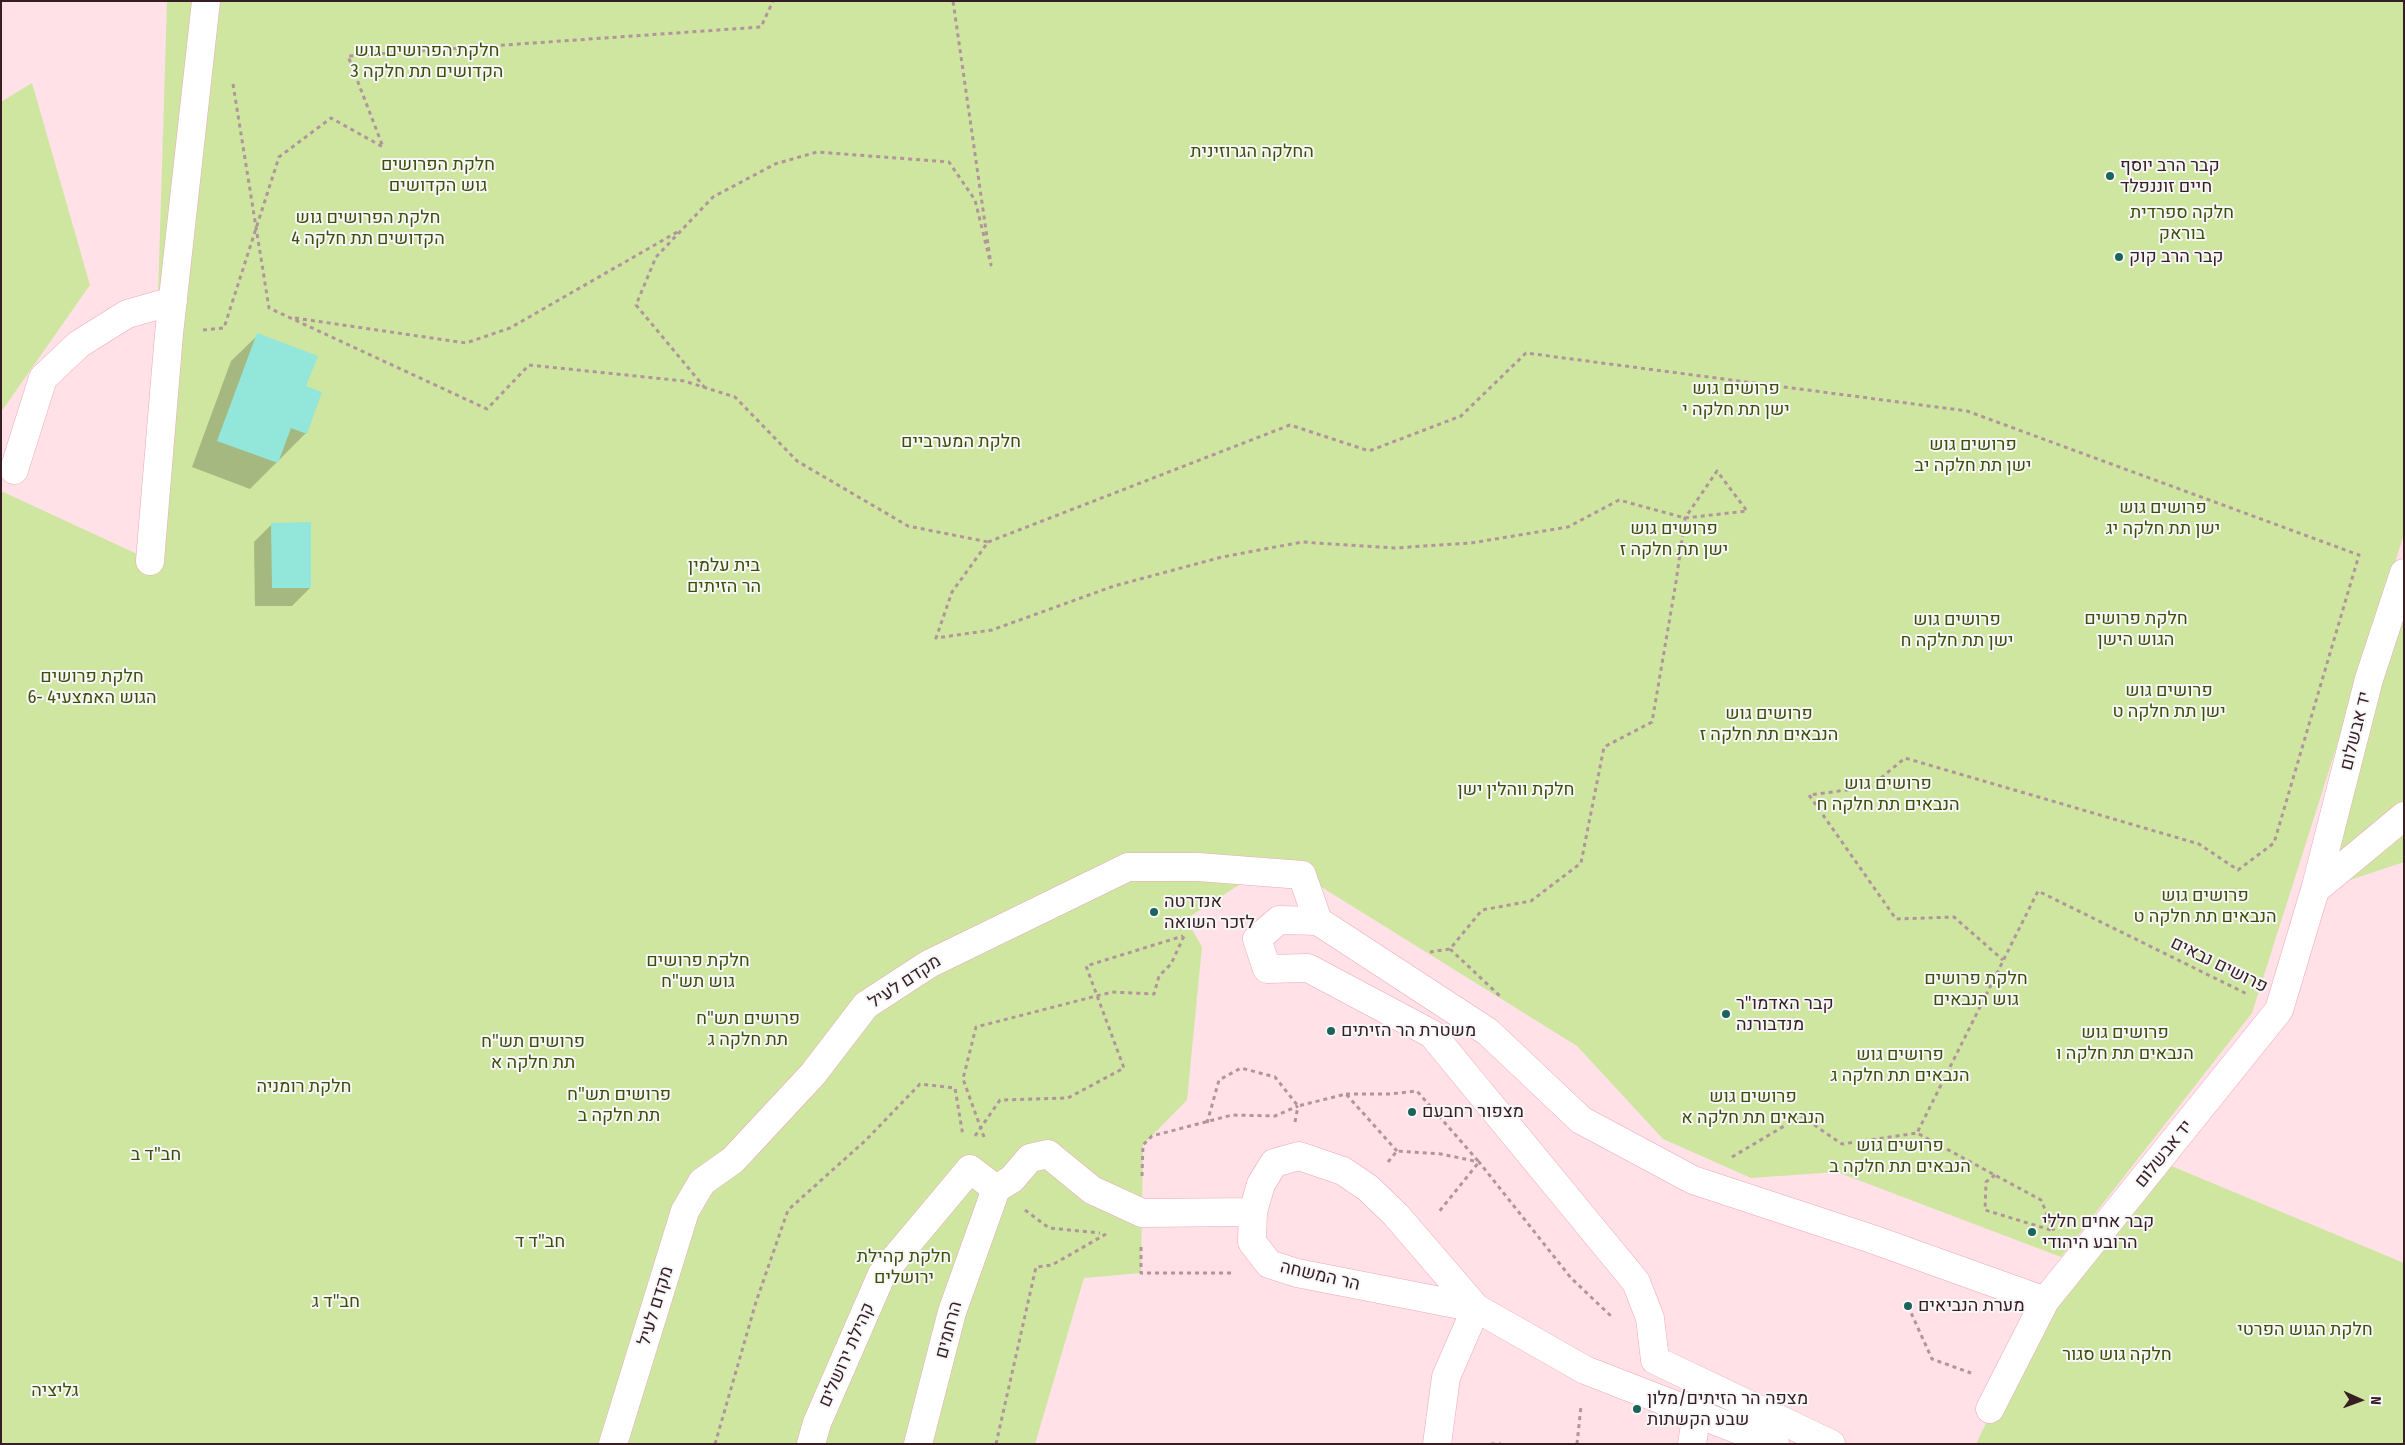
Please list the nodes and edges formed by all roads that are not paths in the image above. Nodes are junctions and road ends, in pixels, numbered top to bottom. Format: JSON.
{"nodes":[{"id":1,"x":206,"y":1,"type":"edge"},
{"id":2,"x":173,"y":301,"type":"junction"},
{"id":3,"x":14,"y":470,"type":"dead end"},
{"id":4,"x":150,"y":561,"type":"dead end"},
{"id":5,"x":2404,"y":573,"type":"edge"},
{"id":6,"x":2404,"y":816,"type":"edge"},
{"id":7,"x":2315,"y":890,"type":"junction"},
{"id":8,"x":1318,"y":921,"type":"junction"},
{"id":9,"x":996,"y":1189,"type":"junction"},
{"id":10,"x":1253,"y":1212,"type":"junction"},
{"id":11,"x":2045,"y":1301,"type":"junction"},
{"id":12,"x":1476,"y":1308,"type":"junction"},
{"id":13,"x":1990,"y":1409,"type":"dead end"},
{"id":14,"x":1697,"y":1413,"type":"junction"},
{"id":15,"x":613,"y":1444,"type":"edge"},
{"id":16,"x":811,"y":1444,"type":"edge"},
{"id":17,"x":918,"y":1444,"type":"edge"},
{"id":18,"x":1437,"y":1444,"type":"edge"},
{"id":19,"x":1692,"y":1444,"type":"edge"},
{"id":20,"x":1775,"y":1444,"type":"edge"},
{"id":21,"x":1831,"y":1444,"type":"edge"}],
"edges":[{"from":1,"to":2,"type":"street"},
{"from":2,"to":3,"type":"street"},
{"from":2,"to":4,"type":"street"},
{"from":5,"to":7,"type":"street","name":"יד אבשלום"},
{"from":6,"to":7,"type":"street"},
{"from":7,"to":11,"type":"street","name":"יד אבשלום"},
{"from":8,"to":11,"type":"street"},
{"from":8,"to":15,"type":"street","name":"מקדם לעיל"},
{"from":8,"to":21,"type":"street"},
{"from":9,"to":10,"type":"street"},
{"from":9,"to":16,"type":"street","name":"קהילת ירושלים"},
{"from":9,"to":17,"type":"street","name":"הרחמים"},
{"from":10,"to":12,"type":"street","name":"הר המשחה"},
{"from":10,"to":12,"type":"street","name":"הר המשחה"},
{"from":11,"to":13,"type":"street","name":"יד אבשלום"},
{"from":12,"to":14,"type":"street","name":"הר המשחה"},
{"from":12,"to":18,"type":"street"},
{"from":14,"to":19,"type":"street"},
{"from":14,"to":20,"type":"street","name":"הר המשחה"}]}
